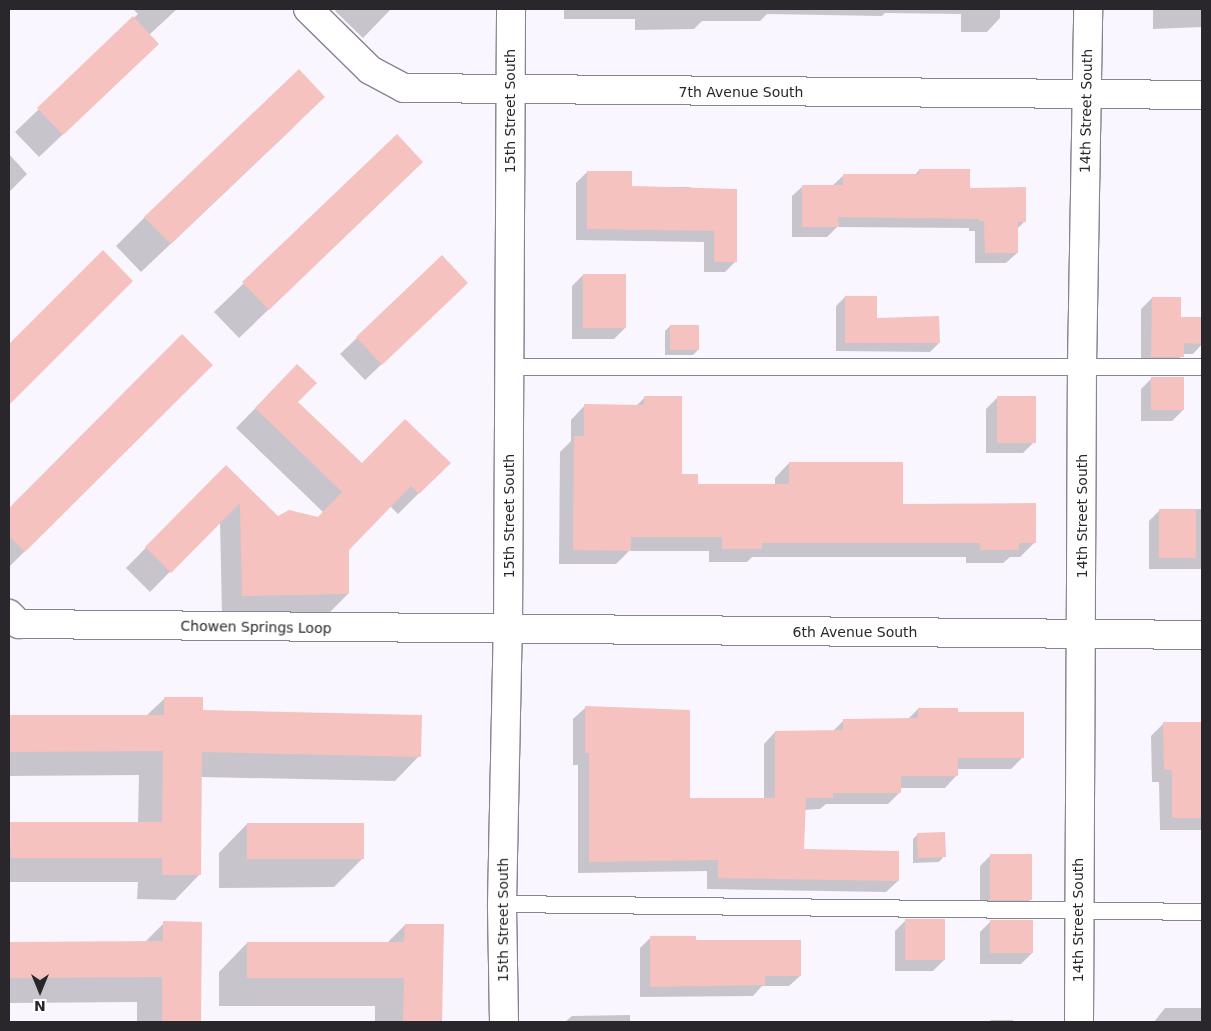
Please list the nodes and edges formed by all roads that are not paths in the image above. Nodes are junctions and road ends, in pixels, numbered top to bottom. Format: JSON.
{"nodes":[{"id":1,"x":308,"y":9,"type":"edge"},
{"id":2,"x":511,"y":9,"type":"edge"},
{"id":3,"x":1088,"y":9,"type":"edge"},
{"id":4,"x":509,"y":90,"type":"junction"},
{"id":5,"x":1087,"y":94,"type":"junction"},
{"id":6,"x":1202,"y":96,"type":"edge"},
{"id":7,"x":1082,"y":366,"type":"junction"},
{"id":8,"x":509,"y":367,"type":"junction"},
{"id":9,"x":1202,"y":367,"type":"edge"},
{"id":10,"x":12,"y":623,"type":"edge"},
{"id":11,"x":508,"y":629,"type":"junction"},
{"id":12,"x":1083,"y":634,"type":"junction"},
{"id":13,"x":1202,"y":635,"type":"edge"},
{"id":14,"x":502,"y":904,"type":"junction"},
{"id":15,"x":1077,"y":911,"type":"junction"},
{"id":16,"x":1202,"y":912,"type":"edge"},
{"id":17,"x":504,"y":1022,"type":"edge"},
{"id":18,"x":1079,"y":1022,"type":"edge"}],
"edges":[{"from":1,"to":4,"type":"street","name":"7th Avenue South"},
{"from":2,"to":4,"type":"street","name":"15th Street South"},
{"from":3,"to":5,"type":"street","name":"14th Street South"},
{"from":4,"to":5,"type":"street","name":"7th Avenue South"},
{"from":4,"to":8,"type":"street","name":"15th Street South"},
{"from":5,"to":6,"type":"street","name":"7th Avenue South"},
{"from":5,"to":7,"type":"street","name":"14th Street South"},
{"from":7,"to":8,"type":"lane"},
{"from":7,"to":9,"type":"lane"},
{"from":7,"to":12,"type":"street","name":"14th Street South"},
{"from":8,"to":11,"type":"street","name":"15th Street South"},
{"from":10,"to":11,"type":"street","name":"Chowen Springs Loop"},
{"from":11,"to":12,"type":"street","name":"6th Avenue South"},
{"from":11,"to":14,"type":"street","name":"15th Street South"},
{"from":12,"to":13,"type":"street","name":"6th Avenue South"},
{"from":12,"to":15,"type":"street","name":"14th Street South"},
{"from":14,"to":15,"type":"lane"},
{"from":14,"to":17,"type":"street","name":"15th Street South"},
{"from":15,"to":16,"type":"lane"},
{"from":15,"to":18,"type":"street","name":"14th Street South"}]}
